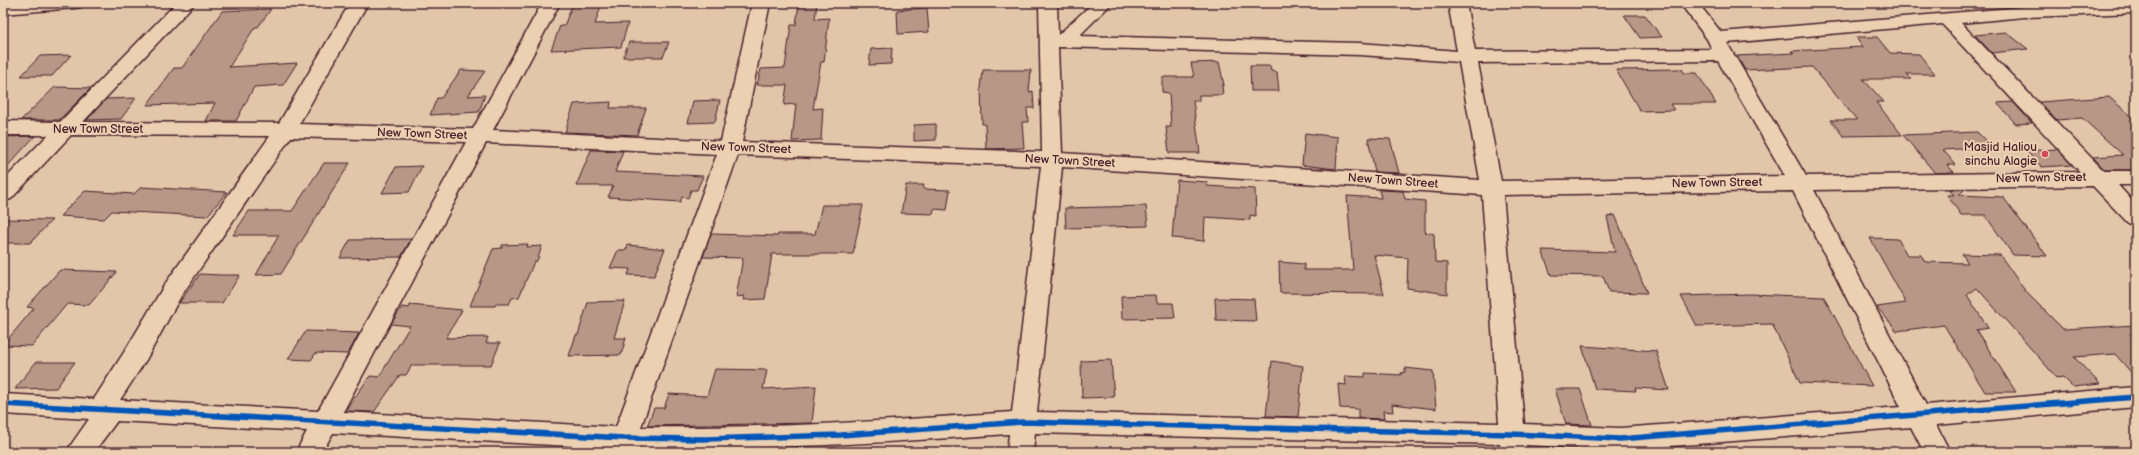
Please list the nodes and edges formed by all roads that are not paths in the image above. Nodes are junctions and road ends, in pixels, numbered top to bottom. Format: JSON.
{"nodes":[{"id":1,"x":75,"y":3,"type":"edge"},
{"id":2,"x":186,"y":3,"type":"edge"},
{"id":3,"x":359,"y":3,"type":"edge"},
{"id":4,"x":551,"y":3,"type":"edge"},
{"id":5,"x":761,"y":3,"type":"edge"},
{"id":6,"x":1048,"y":3,"type":"edge"},
{"id":7,"x":1104,"y":3,"type":"edge"},
{"id":8,"x":1457,"y":3,"type":"edge"},
{"id":9,"x":1689,"y":3,"type":"edge"},
{"id":10,"x":2136,"y":8,"type":"edge"},
{"id":11,"x":3,"y":9,"type":"edge"},
{"id":12,"x":1947,"y":19,"type":"junction"},
{"id":13,"x":1056,"y":41,"type":"junction"},
{"id":14,"x":1720,"y":46,"type":"junction"},
{"id":15,"x":1467,"y":57,"type":"junction"},
{"id":16,"x":3,"y":128,"type":"edge"},
{"id":17,"x":66,"y":129,"type":"junction"},
{"id":18,"x":285,"y":130,"type":"junction"},
{"id":19,"x":479,"y":136,"type":"junction"},
{"id":20,"x":730,"y":148,"type":"junction"},
{"id":21,"x":1052,"y":159,"type":"junction"},
{"id":22,"x":2098,"y":177,"type":"junction"},
{"id":23,"x":2136,"y":178,"type":"edge"},
{"id":24,"x":1799,"y":182,"type":"junction"},
{"id":25,"x":1492,"y":188,"type":"junction"},
{"id":26,"x":3,"y":194,"type":"edge"},
{"id":27,"x":2136,"y":218,"type":"edge"},
{"id":28,"x":2136,"y":396,"type":"edge"},
{"id":29,"x":3,"y":404,"type":"edge"},
{"id":30,"x":106,"y":410,"type":"junction"},
{"id":31,"x":1917,"y":416,"type":"junction"},
{"id":32,"x":326,"y":422,"type":"junction"},
{"id":33,"x":1023,"y":422,"type":"junction"},
{"id":34,"x":1513,"y":443,"type":"edge"},
{"id":35,"x":622,"y":445,"type":"edge"},
{"id":36,"x":80,"y":452,"type":"edge"},
{"id":37,"x":309,"y":452,"type":"edge"},
{"id":38,"x":1020,"y":452,"type":"edge"},
{"id":39,"x":1936,"y":452,"type":"edge"}],
"edges":[{"from":1,"to":11,"type":"street"},
{"from":2,"to":17,"type":"street"},
{"from":3,"to":18,"type":"street"},
{"from":4,"to":19,"type":"street"},
{"from":5,"to":20,"type":"street"},
{"from":6,"to":13,"type":"street"},
{"from":7,"to":13,"type":"street"},
{"from":8,"to":15,"type":"street"},
{"from":9,"to":14,"type":"street"},
{"from":10,"to":12,"type":"street"},
{"from":12,"to":14,"type":"street"},
{"from":12,"to":22,"type":"street"},
{"from":13,"to":15,"type":"street"},
{"from":13,"to":21,"type":"street"},
{"from":14,"to":15,"type":"street"},
{"from":14,"to":24,"type":"street"},
{"from":15,"to":25,"type":"street"},
{"from":16,"to":17,"type":"street","name":"New Town Street"},
{"from":17,"to":18,"type":"street","name":"New Town Street"},
{"from":17,"to":26,"type":"street"},
{"from":18,"to":19,"type":"street","name":"New Town Street"},
{"from":18,"to":30,"type":"street"},
{"from":19,"to":20,"type":"street","name":"New Town Street"},
{"from":19,"to":32,"type":"street"},
{"from":20,"to":21,"type":"street","name":"New Town Street"},
{"from":20,"to":35,"type":"street"},
{"from":21,"to":25,"type":"street","name":"New Town Street"},
{"from":21,"to":33,"type":"street"},
{"from":22,"to":23,"type":"street","name":"New Town Street"},
{"from":22,"to":24,"type":"street","name":"New Town Street"},
{"from":22,"to":27,"type":"street"},
{"from":24,"to":25,"type":"street","name":"New Town Street"},
{"from":24,"to":31,"type":"street"},
{"from":25,"to":34,"type":"street"},
{"from":28,"to":31,"type":"street"},
{"from":29,"to":30,"type":"street"},
{"from":30,"to":32,"type":"street"},
{"from":30,"to":36,"type":"street"},
{"from":31,"to":34,"type":"street"},
{"from":31,"to":39,"type":"street"},
{"from":32,"to":35,"type":"street"},
{"from":32,"to":37,"type":"street"},
{"from":33,"to":34,"type":"street"},
{"from":33,"to":35,"type":"street"},
{"from":33,"to":38,"type":"street"}]}
